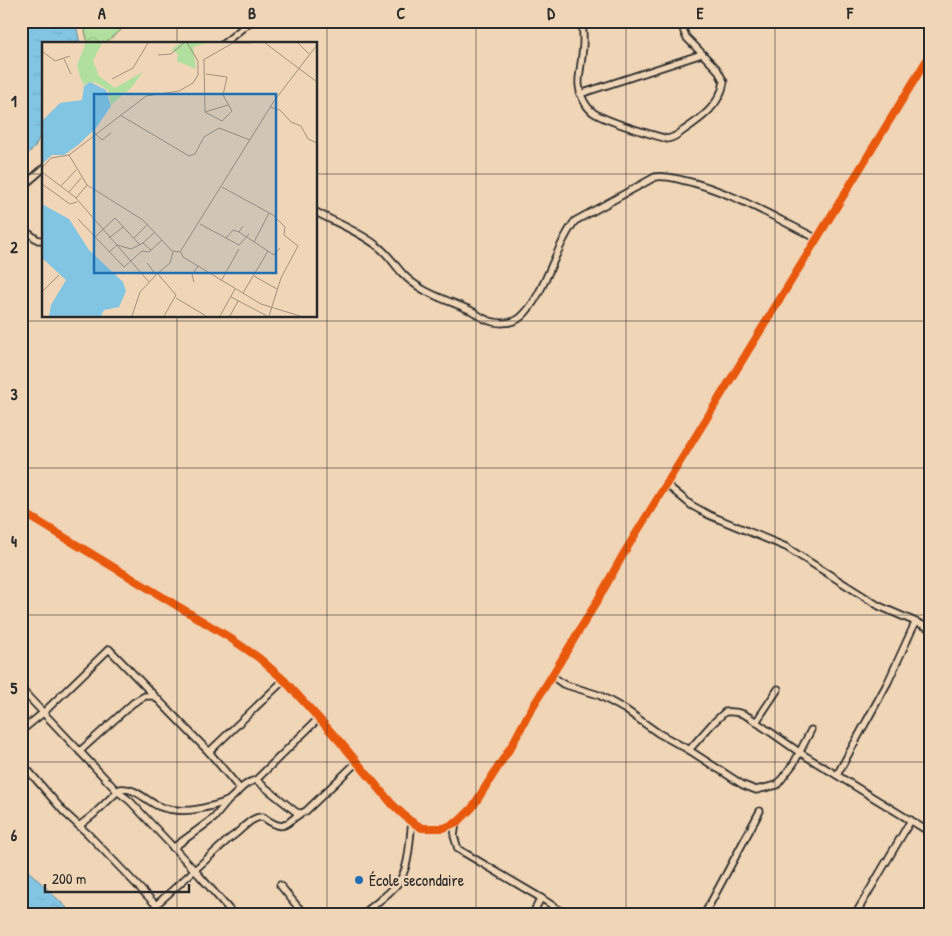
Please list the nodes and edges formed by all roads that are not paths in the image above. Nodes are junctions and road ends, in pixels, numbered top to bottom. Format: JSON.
{"nodes":[{"id":1,"x":252,"y":21,"type":"edge"},
{"id":2,"x":581,"y":21,"type":"edge"},
{"id":3,"x":680,"y":21,"type":"edge"},
{"id":4,"x":226,"y":42,"type":"edge"},
{"id":5,"x":931,"y":53,"type":"edge"},
{"id":6,"x":702,"y":54,"type":"junction"},
{"id":7,"x":922,"y":66,"type":"junction"},
{"id":8,"x":931,"y":72,"type":"edge"},
{"id":9,"x":580,"y":94,"type":"junction"},
{"id":10,"x":42,"y":170,"type":"edge"},
{"id":11,"x":21,"y":188,"type":"edge"},
{"id":12,"x":318,"y":213,"type":"edge"},
{"id":13,"x":21,"y":228,"type":"edge"},
{"id":14,"x":816,"y":238,"type":"junction"},
{"id":15,"x":42,"y":240,"type":"edge"},
{"id":16,"x":667,"y":485,"type":"junction"},
{"id":17,"x":21,"y":511,"type":"edge"},
{"id":18,"x":915,"y":623,"type":"junction"},
{"id":19,"x":931,"y":630,"type":"edge"},
{"id":20,"x":552,"y":676,"type":"junction"},
{"id":21,"x":284,"y":680,"type":"junction"},
{"id":22,"x":21,"y":689,"type":"edge"},
{"id":23,"x":778,"y":689,"type":"dead end"},
{"id":24,"x":153,"y":696,"type":"junction"},
{"id":25,"x":43,"y":713,"type":"junction"},
{"id":26,"x":319,"y":718,"type":"junction"},
{"id":27,"x":756,"y":722,"type":"junction"},
{"id":28,"x":811,"y":730,"type":"dead end"},
{"id":29,"x":21,"y":731,"type":"edge"},
{"id":30,"x":689,"y":750,"type":"junction"},
{"id":31,"x":80,"y":751,"type":"junction"},
{"id":32,"x":209,"y":752,"type":"junction"},
{"id":33,"x":799,"y":752,"type":"junction"},
{"id":34,"x":21,"y":762,"type":"edge"},
{"id":35,"x":357,"y":762,"type":"junction"},
{"id":36,"x":837,"y":775,"type":"junction"},
{"id":37,"x":256,"y":780,"type":"junction"},
{"id":38,"x":240,"y":789,"type":"junction"},
{"id":39,"x":117,"y":791,"type":"junction"},
{"id":40,"x":228,"y":801,"type":"junction"},
{"id":41,"x":760,"y":811,"type":"dead end"},
{"id":42,"x":300,"y":813,"type":"junction"},
{"id":43,"x":911,"y":820,"type":"junction"},
{"id":44,"x":412,"y":822,"type":"junction"},
{"id":45,"x":456,"y":823,"type":"junction"},
{"id":46,"x":79,"y":826,"type":"junction"},
{"id":47,"x":931,"y":834,"type":"edge"},
{"id":48,"x":174,"y":848,"type":"junction"},
{"id":49,"x":195,"y":872,"type":"junction"},
{"id":50,"x":280,"y":885,"type":"dead end"},
{"id":51,"x":542,"y":898,"type":"junction"},
{"id":52,"x":234,"y":915,"type":"edge"},
{"id":53,"x":306,"y":915,"type":"edge"},
{"id":54,"x":362,"y":915,"type":"edge"},
{"id":55,"x":532,"y":915,"type":"edge"},
{"id":56,"x":567,"y":915,"type":"edge"},
{"id":57,"x":704,"y":915,"type":"edge"},
{"id":58,"x":855,"y":915,"type":"edge"}],
"edges":[{"from":1,"to":4,"type":"street"},
{"from":2,"to":9,"type":"street"},
{"from":3,"to":6,"type":"street"},
{"from":5,"to":7,"type":"street"},
{"from":6,"to":9,"type":"street"},
{"from":6,"to":9,"type":"street"},
{"from":7,"to":8,"type":"street"},
{"from":7,"to":14,"type":"street"},
{"from":10,"to":11,"type":"street"},
{"from":12,"to":14,"type":"street"},
{"from":13,"to":15,"type":"street"},
{"from":14,"to":16,"type":"street"},
{"from":16,"to":18,"type":"street"},
{"from":16,"to":20,"type":"street"},
{"from":17,"to":21,"type":"street"},
{"from":18,"to":19,"type":"street"},
{"from":18,"to":36,"type":"street"},
{"from":20,"to":30,"type":"street"},
{"from":20,"to":45,"type":"street"},
{"from":21,"to":26,"type":"street"},
{"from":21,"to":32,"type":"street"},
{"from":22,"to":25,"type":"street"},
{"from":23,"to":27,"type":"street"},
{"from":24,"to":25,"type":"street"},
{"from":24,"to":31,"type":"street"},
{"from":24,"to":32,"type":"street"},
{"from":25,"to":29,"type":"street"},
{"from":25,"to":31,"type":"street"},
{"from":26,"to":35,"type":"street"},
{"from":26,"to":37,"type":"street"},
{"from":27,"to":30,"type":"street"},
{"from":27,"to":33,"type":"street"},
{"from":28,"to":33,"type":"street"},
{"from":30,"to":33,"type":"street"},
{"from":31,"to":39,"type":"street"},
{"from":32,"to":38,"type":"street"},
{"from":33,"to":36,"type":"street"},
{"from":34,"to":46,"type":"street"},
{"from":35,"to":42,"type":"street"},
{"from":35,"to":44,"type":"street"},
{"from":36,"to":43,"type":"street"},
{"from":37,"to":38,"type":"street"},
{"from":37,"to":42,"type":"street"},
{"from":38,"to":40,"type":"street"},
{"from":39,"to":40,"type":"street"},
{"from":39,"to":46,"type":"street"},
{"from":39,"to":48,"type":"street"},
{"from":40,"to":48,"type":"street"},
{"from":41,"to":57,"type":"street"},
{"from":42,"to":49,"type":"street"},
{"from":43,"to":47,"type":"street"},
{"from":43,"to":58,"type":"street"},
{"from":44,"to":45,"type":"street"},
{"from":44,"to":54,"type":"street"},
{"from":45,"to":51,"type":"street"},
{"from":46,"to":49,"type":"street"},
{"from":48,"to":49,"type":"street"},
{"from":49,"to":52,"type":"street"},
{"from":50,"to":53,"type":"street"},
{"from":51,"to":55,"type":"street"},
{"from":51,"to":56,"type":"street"}]}
